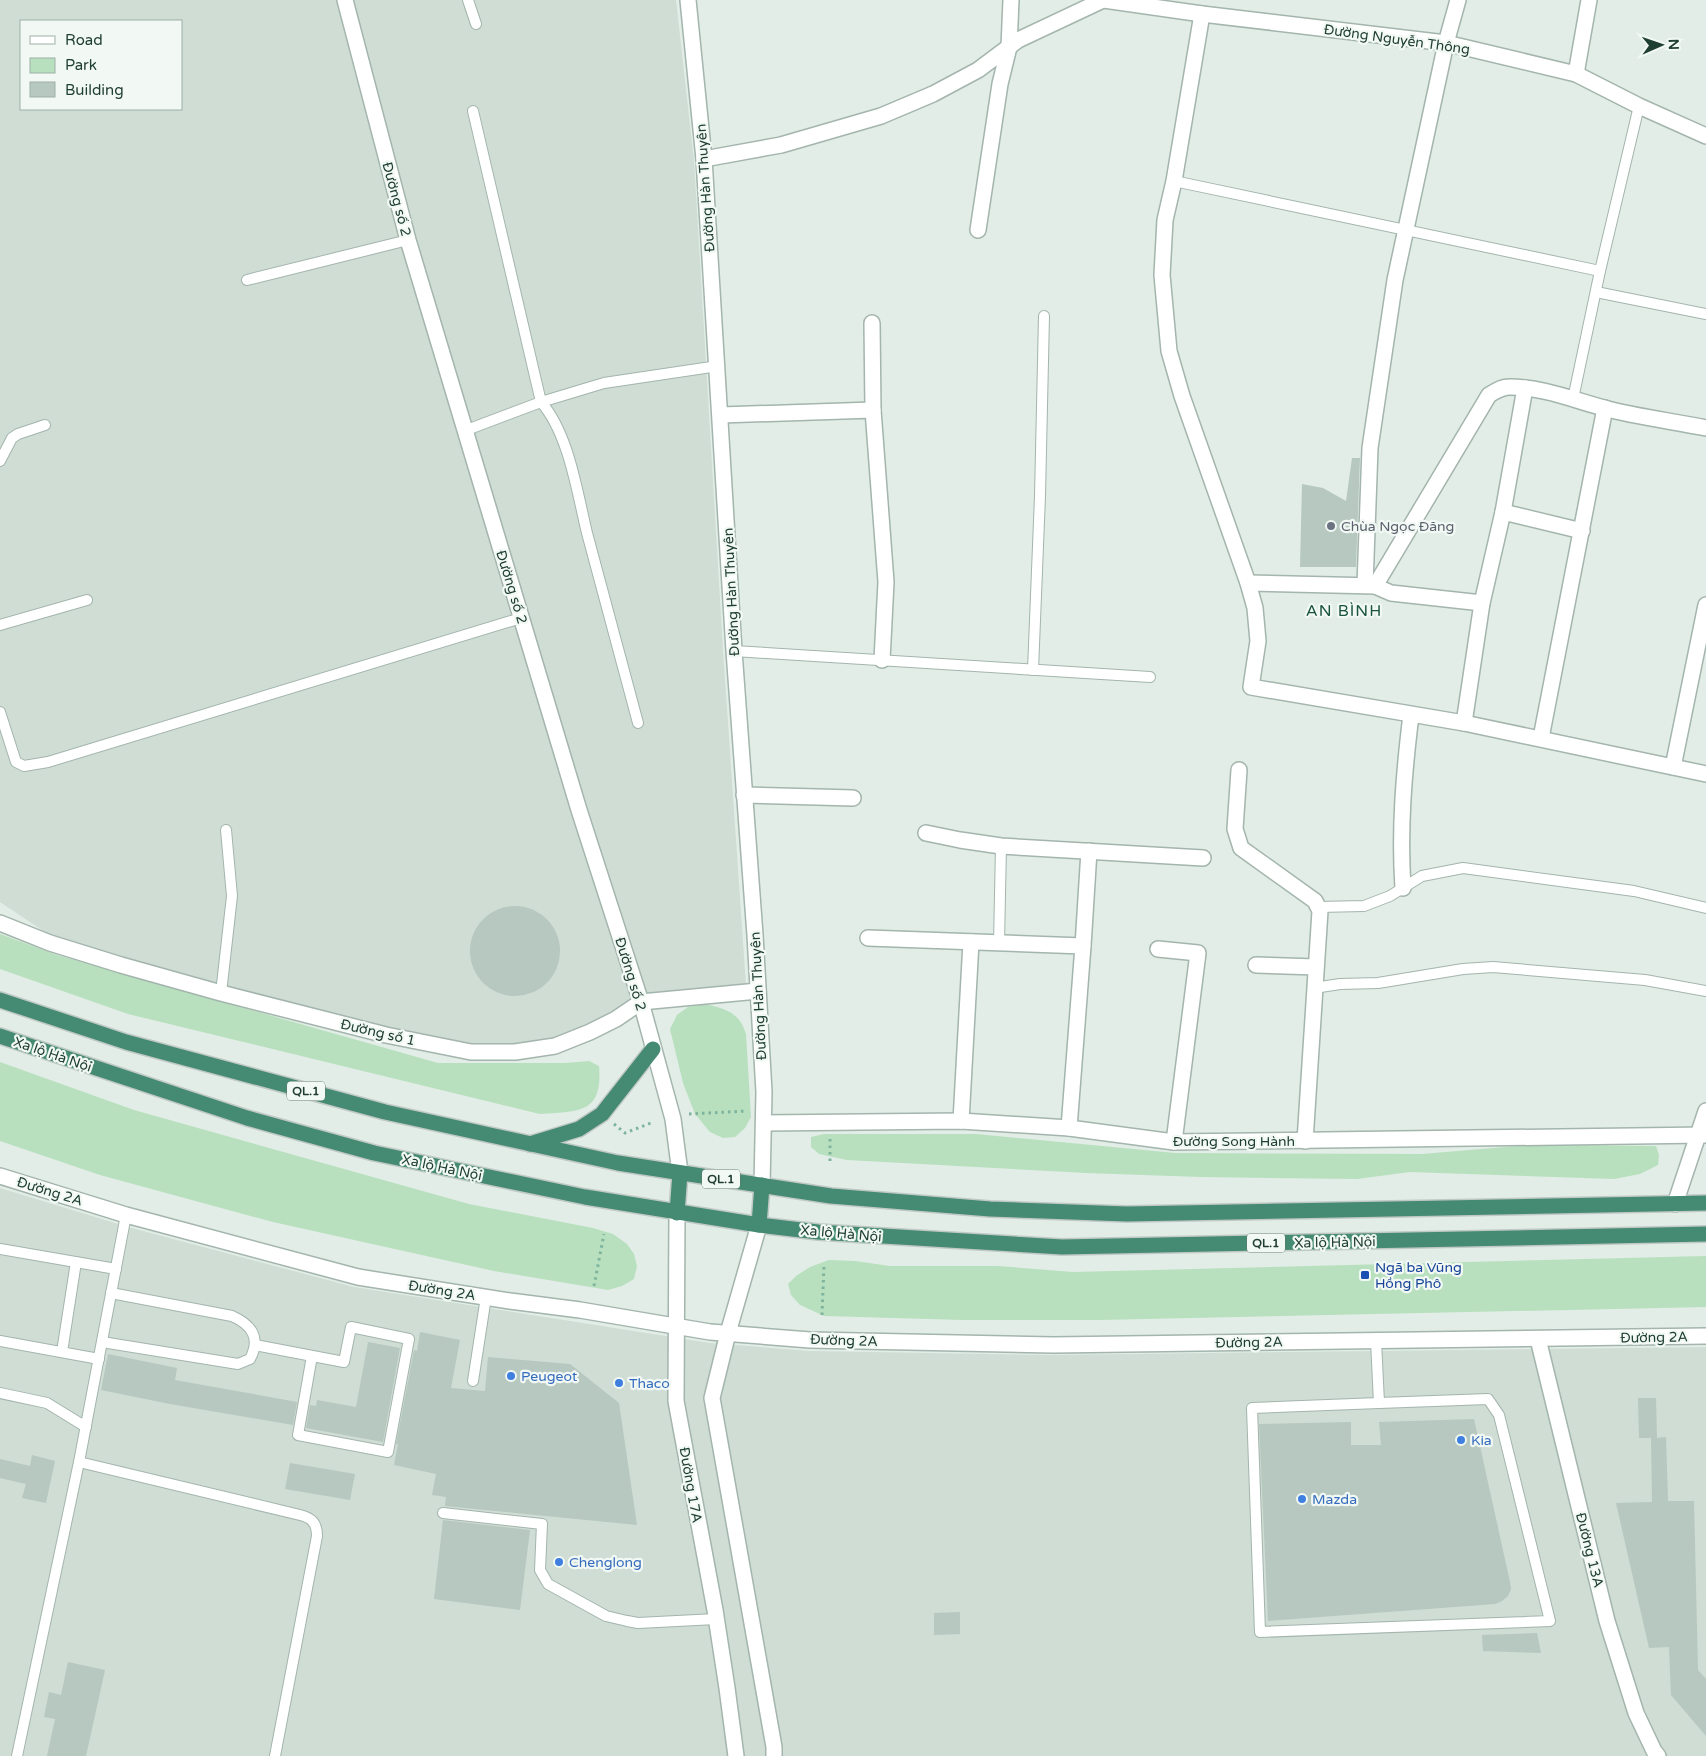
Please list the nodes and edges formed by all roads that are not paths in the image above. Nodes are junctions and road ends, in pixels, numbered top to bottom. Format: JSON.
{"nodes":[{"id":1,"x":345,"y":0,"type":"edge"},
{"id":2,"x":468,"y":0,"type":"edge"},
{"id":3,"x":688,"y":0,"type":"edge"},
{"id":4,"x":1011,"y":0,"type":"edge"},
{"id":5,"x":1103,"y":0,"type":"edge"},
{"id":6,"x":1458,"y":0,"type":"edge"},
{"id":7,"x":1589,"y":0,"type":"edge"},
{"id":8,"x":1202,"y":14,"type":"junction"},
{"id":9,"x":476,"y":24,"type":"dead end"},
{"id":10,"x":1446,"y":44,"type":"junction"},
{"id":11,"x":1009,"y":47,"type":"junction"},
{"id":12,"x":1576,"y":74,"type":"junction"},
{"id":13,"x":1639,"y":106,"type":"junction"},
{"id":14,"x":473,"y":111,"type":"dead end"},
{"id":15,"x":1706,"y":136,"type":"edge"},
{"id":16,"x":704,"y":159,"type":"junction"},
{"id":17,"x":1174,"y":182,"type":"junction"},
{"id":18,"x":978,"y":230,"type":"dead end"},
{"id":19,"x":1407,"y":230,"type":"junction"},
{"id":20,"x":408,"y":240,"type":"junction"},
{"id":21,"x":1600,"y":271,"type":"junction"},
{"id":22,"x":247,"y":280,"type":"dead end"},
{"id":23,"x":1596,"y":292,"type":"junction"},
{"id":24,"x":1706,"y":314,"type":"edge"},
{"id":25,"x":1044,"y":316,"type":"dead end"},
{"id":26,"x":872,"y":323,"type":"dead end"},
{"id":27,"x":718,"y":366,"type":"junction"},
{"id":28,"x":1526,"y":388,"type":"junction"},
{"id":29,"x":1573,"y":399,"type":"junction"},
{"id":30,"x":541,"y":402,"type":"junction"},
{"id":31,"x":1606,"y":408,"type":"junction"},
{"id":32,"x":873,"y":410,"type":"junction"},
{"id":33,"x":721,"y":415,"type":"junction"},
{"id":34,"x":45,"y":425,"type":"dead end"},
{"id":35,"x":1706,"y":428,"type":"edge"},
{"id":36,"x":464,"y":431,"type":"junction"},
{"id":37,"x":0,"y":461,"type":"edge"},
{"id":38,"x":1502,"y":512,"type":"junction"},
{"id":39,"x":1582,"y":531,"type":"junction"},
{"id":40,"x":1248,"y":583,"type":"junction"},
{"id":41,"x":1370,"y":586,"type":"junction"},
{"id":42,"x":86,"y":600,"type":"dead end"},
{"id":43,"x":1482,"y":603,"type":"junction"},
{"id":44,"x":1706,"y":604,"type":"edge"},
{"id":45,"x":521,"y":618,"type":"junction"},
{"id":46,"x":0,"y":625,"type":"edge"},
{"id":47,"x":734,"y":651,"type":"junction"},
{"id":48,"x":882,"y":660,"type":"junction"},
{"id":49,"x":1033,"y":670,"type":"junction"},
{"id":50,"x":1150,"y":677,"type":"dead end"},
{"id":51,"x":0,"y":712,"type":"edge"},
{"id":52,"x":1411,"y":714,"type":"junction"},
{"id":53,"x":638,"y":723,"type":"dead end"},
{"id":54,"x":1464,"y":723,"type":"junction"},
{"id":55,"x":1540,"y":738,"type":"junction"},
{"id":56,"x":1672,"y":766,"type":"junction"},
{"id":57,"x":1239,"y":770,"type":"dead end"},
{"id":58,"x":1706,"y":774,"type":"edge"},
{"id":59,"x":744,"y":795,"type":"junction"},
{"id":60,"x":853,"y":798,"type":"dead end"},
{"id":61,"x":226,"y":830,"type":"dead end"},
{"id":62,"x":926,"y":833,"type":"dead end"},
{"id":63,"x":1001,"y":846,"type":"junction"},
{"id":64,"x":1089,"y":851,"type":"junction"},
{"id":65,"x":1204,"y":858,"type":"dead end"},
{"id":66,"x":1403,"y":888,"type":"junction"},
{"id":67,"x":1318,"y":907,"type":"junction"},
{"id":68,"x":1706,"y":908,"type":"edge"},
{"id":69,"x":0,"y":923,"type":"edge"},
{"id":70,"x":868,"y":938,"type":"dead end"},
{"id":71,"x":971,"y":942,"type":"junction"},
{"id":72,"x":999,"y":943,"type":"junction"},
{"id":73,"x":1084,"y":946,"type":"junction"},
{"id":74,"x":1158,"y":949,"type":"dead end"},
{"id":75,"x":1256,"y":965,"type":"dead end"},
{"id":76,"x":1316,"y":967,"type":"junction"},
{"id":77,"x":1314,"y":988,"type":"junction"},
{"id":78,"x":758,"y":991,"type":"junction"},
{"id":79,"x":1706,"y":991,"type":"edge"},
{"id":80,"x":221,"y":993,"type":"junction"},
{"id":81,"x":0,"y":1000,"type":"edge"},
{"id":82,"x":641,"y":1002,"type":"junction"},
{"id":83,"x":0,"y":1036,"type":"edge"},
{"id":84,"x":653,"y":1049,"type":"junction"},
{"id":85,"x":1706,"y":1112,"type":"edge"},
{"id":86,"x":961,"y":1121,"type":"junction"},
{"id":87,"x":764,"y":1123,"type":"junction"},
{"id":88,"x":1068,"y":1128,"type":"junction"},
{"id":89,"x":1702,"y":1135,"type":"edge"},
{"id":90,"x":1305,"y":1141,"type":"junction"},
{"id":91,"x":1174,"y":1142,"type":"junction"},
{"id":92,"x":528,"y":1145,"type":"junction"},
{"id":93,"x":680,"y":1173,"type":"junction"},
{"id":94,"x":0,"y":1176,"type":"edge"},
{"id":95,"x":762,"y":1185,"type":"junction"},
{"id":96,"x":1706,"y":1203,"type":"edge"},
{"id":97,"x":1675,"y":1204,"type":"junction"},
{"id":98,"x":677,"y":1212,"type":"junction"},
{"id":99,"x":126,"y":1214,"type":"junction"},
{"id":100,"x":759,"y":1225,"type":"junction"},
{"id":101,"x":1706,"y":1234,"type":"edge"},
{"id":102,"x":0,"y":1248,"type":"edge"},
{"id":103,"x":76,"y":1262,"type":"junction"},
{"id":104,"x":116,"y":1269,"type":"junction"},
{"id":105,"x":111,"y":1293,"type":"junction"},
{"id":106,"x":486,"y":1297,"type":"junction"},
{"id":107,"x":676,"y":1327,"type":"junction"},
{"id":108,"x":728,"y":1333,"type":"junction"},
{"id":109,"x":1706,"y":1336,"type":"edge"},
{"id":110,"x":1538,"y":1339,"type":"junction"},
{"id":111,"x":0,"y":1341,"type":"edge"},
{"id":112,"x":1376,"y":1341,"type":"junction"},
{"id":113,"x":102,"y":1342,"type":"junction"},
{"id":114,"x":255,"y":1345,"type":"junction"},
{"id":115,"x":62,"y":1352,"type":"junction"},
{"id":116,"x":312,"y":1356,"type":"junction"},
{"id":117,"x":99,"y":1359,"type":"junction"},
{"id":118,"x":474,"y":1381,"type":"dead end"},
{"id":119,"x":0,"y":1393,"type":"edge"},
{"id":120,"x":1378,"y":1403,"type":"junction"},
{"id":121,"x":86,"y":1427,"type":"junction"},
{"id":122,"x":79,"y":1462,"type":"junction"},
{"id":123,"x":443,"y":1513,"type":"dead end"},
{"id":124,"x":716,"y":1619,"type":"junction"},
{"id":125,"x":17,"y":1756,"type":"edge"},
{"id":126,"x":275,"y":1756,"type":"edge"},
{"id":127,"x":736,"y":1756,"type":"edge"},
{"id":128,"x":774,"y":1756,"type":"edge"},
{"id":129,"x":1658,"y":1756,"type":"edge"}],
"edges":[{"from":1,"to":20,"type":"street","name":"Đường số 2"},
{"from":2,"to":9,"type":"lane"},
{"from":3,"to":16,"type":"street","name":"Đường Hàn Thuyên"},
{"from":4,"to":11,"type":"street"},
{"from":5,"to":8,"type":"street","name":"Đường Nguyễn Thông"},
{"from":5,"to":11,"type":"street","name":"Đường Nguyễn Thông"},
{"from":6,"to":10,"type":"street"},
{"from":7,"to":12,"type":"street"},
{"from":8,"to":10,"type":"street","name":"Đường Nguyễn Thông"},
{"from":8,"to":17,"type":"street"},
{"from":10,"to":12,"type":"street","name":"Đường Nguyễn Thông"},
{"from":10,"to":19,"type":"street"},
{"from":11,"to":16,"type":"street","name":"Đường Nguyễn Thông"},
{"from":11,"to":18,"type":"street"},
{"from":12,"to":13,"type":"street","name":"Đường Nguyễn Thông"},
{"from":13,"to":15,"type":"street","name":"Đường Nguyễn Thông"},
{"from":13,"to":21,"type":"lane"},
{"from":14,"to":30,"type":"lane"},
{"from":16,"to":27,"type":"street","name":"Đường Hàn Thuyên"},
{"from":17,"to":19,"type":"lane"},
{"from":17,"to":40,"type":"street"},
{"from":19,"to":21,"type":"lane"},
{"from":19,"to":41,"type":"street"},
{"from":20,"to":22,"type":"lane"},
{"from":20,"to":36,"type":"street","name":"Đường số 2"},
{"from":21,"to":23,"type":"lane"},
{"from":23,"to":24,"type":"lane"},
{"from":23,"to":29,"type":"lane"},
{"from":25,"to":49,"type":"lane"},
{"from":26,"to":32,"type":"street"},
{"from":27,"to":30,"type":"lane"},
{"from":27,"to":33,"type":"street","name":"Đường Hàn Thuyên"},
{"from":28,"to":29,"type":"street"},
{"from":28,"to":38,"type":"street"},
{"from":28,"to":41,"type":"street"},
{"from":29,"to":31,"type":"street"},
{"from":30,"to":36,"type":"lane"},
{"from":30,"to":53,"type":"lane"},
{"from":31,"to":35,"type":"street"},
{"from":31,"to":39,"type":"street"},
{"from":32,"to":33,"type":"street"},
{"from":32,"to":48,"type":"street"},
{"from":33,"to":47,"type":"street","name":"Đường Hàn Thuyên"},
{"from":34,"to":37,"type":"lane"},
{"from":36,"to":45,"type":"street","name":"Đường số 2"},
{"from":38,"to":39,"type":"street"},
{"from":38,"to":43,"type":"street"},
{"from":39,"to":55,"type":"street"},
{"from":40,"to":41,"type":"street"},
{"from":40,"to":52,"type":"street"},
{"from":41,"to":43,"type":"street"},
{"from":42,"to":46,"type":"lane"},
{"from":43,"to":54,"type":"street"},
{"from":44,"to":56,"type":"street"},
{"from":45,"to":51,"type":"lane"},
{"from":45,"to":82,"type":"street","name":"Đường số 2"},
{"from":47,"to":48,"type":"lane"},
{"from":47,"to":59,"type":"street","name":"Đường Hàn Thuyên"},
{"from":48,"to":49,"type":"lane"},
{"from":49,"to":50,"type":"lane"},
{"from":52,"to":54,"type":"street"},
{"from":52,"to":66,"type":"street"},
{"from":54,"to":55,"type":"street"},
{"from":55,"to":56,"type":"street"},
{"from":56,"to":58,"type":"street"},
{"from":57,"to":67,"type":"street"},
{"from":59,"to":60,"type":"street"},
{"from":59,"to":78,"type":"street","name":"Đường Hàn Thuyên"},
{"from":61,"to":80,"type":"lane"},
{"from":62,"to":63,"type":"street"},
{"from":63,"to":64,"type":"street"},
{"from":63,"to":72,"type":"lane"},
{"from":64,"to":65,"type":"street"},
{"from":64,"to":73,"type":"street"},
{"from":66,"to":67,"type":"lane"},
{"from":66,"to":68,"type":"lane"},
{"from":67,"to":76,"type":"street"},
{"from":69,"to":80,"type":"street","name":"Đường số 1"},
{"from":70,"to":71,"type":"street"},
{"from":71,"to":72,"type":"street"},
{"from":71,"to":86,"type":"street"},
{"from":72,"to":73,"type":"street"},
{"from":73,"to":88,"type":"street"},
{"from":74,"to":91,"type":"street"},
{"from":75,"to":76,"type":"street"},
{"from":76,"to":77,"type":"street"},
{"from":77,"to":79,"type":"lane"},
{"from":77,"to":90,"type":"street"},
{"from":78,"to":82,"type":"street","name":"Đường số 1"},
{"from":78,"to":87,"type":"street","name":"Đường Hàn Thuyên"},
{"from":80,"to":82,"type":"street","name":"Đường số 1"},
{"from":81,"to":92,"type":"highway","number":"QL.1"},
{"from":82,"to":84,"type":"street","name":"Đường số 2"},
{"from":83,"to":98,"type":"highway","name":"Xa lộ Hà Nội","number":"QL.1"},
{"from":84,"to":92,"type":"highway"},
{"from":84,"to":93,"type":"street","name":"Đường số 2"},
{"from":85,"to":89,"type":"street"},
{"from":86,"to":87,"type":"street","name":"Đường Song Hành"},
{"from":86,"to":88,"type":"street","name":"Đường Song Hành"},
{"from":87,"to":95,"type":"street","name":"Đường Hàn Thuyên"},
{"from":88,"to":91,"type":"street","name":"Đường Song Hành"},
{"from":89,"to":90,"type":"street","name":"Đường Song Hành"},
{"from":89,"to":97,"type":"street"},
{"from":90,"to":91,"type":"street","name":"Đường Song Hành"},
{"from":92,"to":93,"type":"highway","number":"QL.1"},
{"from":93,"to":95,"type":"highway","number":"QL.1"},
{"from":93,"to":98,"type":"highway"},
{"from":94,"to":99,"type":"street","name":"Đường 2A"},
{"from":95,"to":97,"type":"highway","number":"QL.1"},
{"from":95,"to":100,"type":"highway"},
{"from":96,"to":97,"type":"highway","number":"QL.1"},
{"from":98,"to":100,"type":"highway","name":"Xa lộ Hà Nội","number":"QL.1"},
{"from":98,"to":107,"type":"street","name":"Đường 17A"},
{"from":99,"to":104,"type":"lane"},
{"from":99,"to":106,"type":"street","name":"Đường 2A"},
{"from":100,"to":101,"type":"highway","name":"Xa lộ Hà Nội","number":"QL.1"},
{"from":100,"to":108,"type":"street"},
{"from":102,"to":103,"type":"lane"},
{"from":103,"to":104,"type":"lane"},
{"from":103,"to":115,"type":"lane"},
{"from":104,"to":105,"type":"lane"},
{"from":105,"to":113,"type":"lane"},
{"from":105,"to":114,"type":"lane"},
{"from":106,"to":107,"type":"street","name":"Đường 2A"},
{"from":106,"to":118,"type":"lane"},
{"from":107,"to":108,"type":"street","name":"Đường 2A"},
{"from":107,"to":124,"type":"street","name":"Đường 17A"},
{"from":108,"to":112,"type":"street","name":"Đường 2A"},
{"from":108,"to":128,"type":"street"},
{"from":109,"to":110,"type":"street","name":"Đường 2A"},
{"from":110,"to":112,"type":"street","name":"Đường 2A"},
{"from":110,"to":129,"type":"street","name":"Đường 13A"},
{"from":111,"to":115,"type":"lane"},
{"from":112,"to":120,"type":"lane"},
{"from":113,"to":114,"type":"lane"},
{"from":113,"to":117,"type":"lane"},
{"from":114,"to":116,"type":"lane"},
{"from":115,"to":117,"type":"lane"},
{"from":116,"to":116,"type":"lane"},
{"from":117,"to":121,"type":"lane"},
{"from":119,"to":121,"type":"lane"},
{"from":120,"to":120,"type":"lane"},
{"from":121,"to":122,"type":"lane"},
{"from":122,"to":125,"type":"lane"},
{"from":122,"to":126,"type":"lane"},
{"from":123,"to":124,"type":"lane"},
{"from":124,"to":127,"type":"street","name":"Đường 17A"}]}
